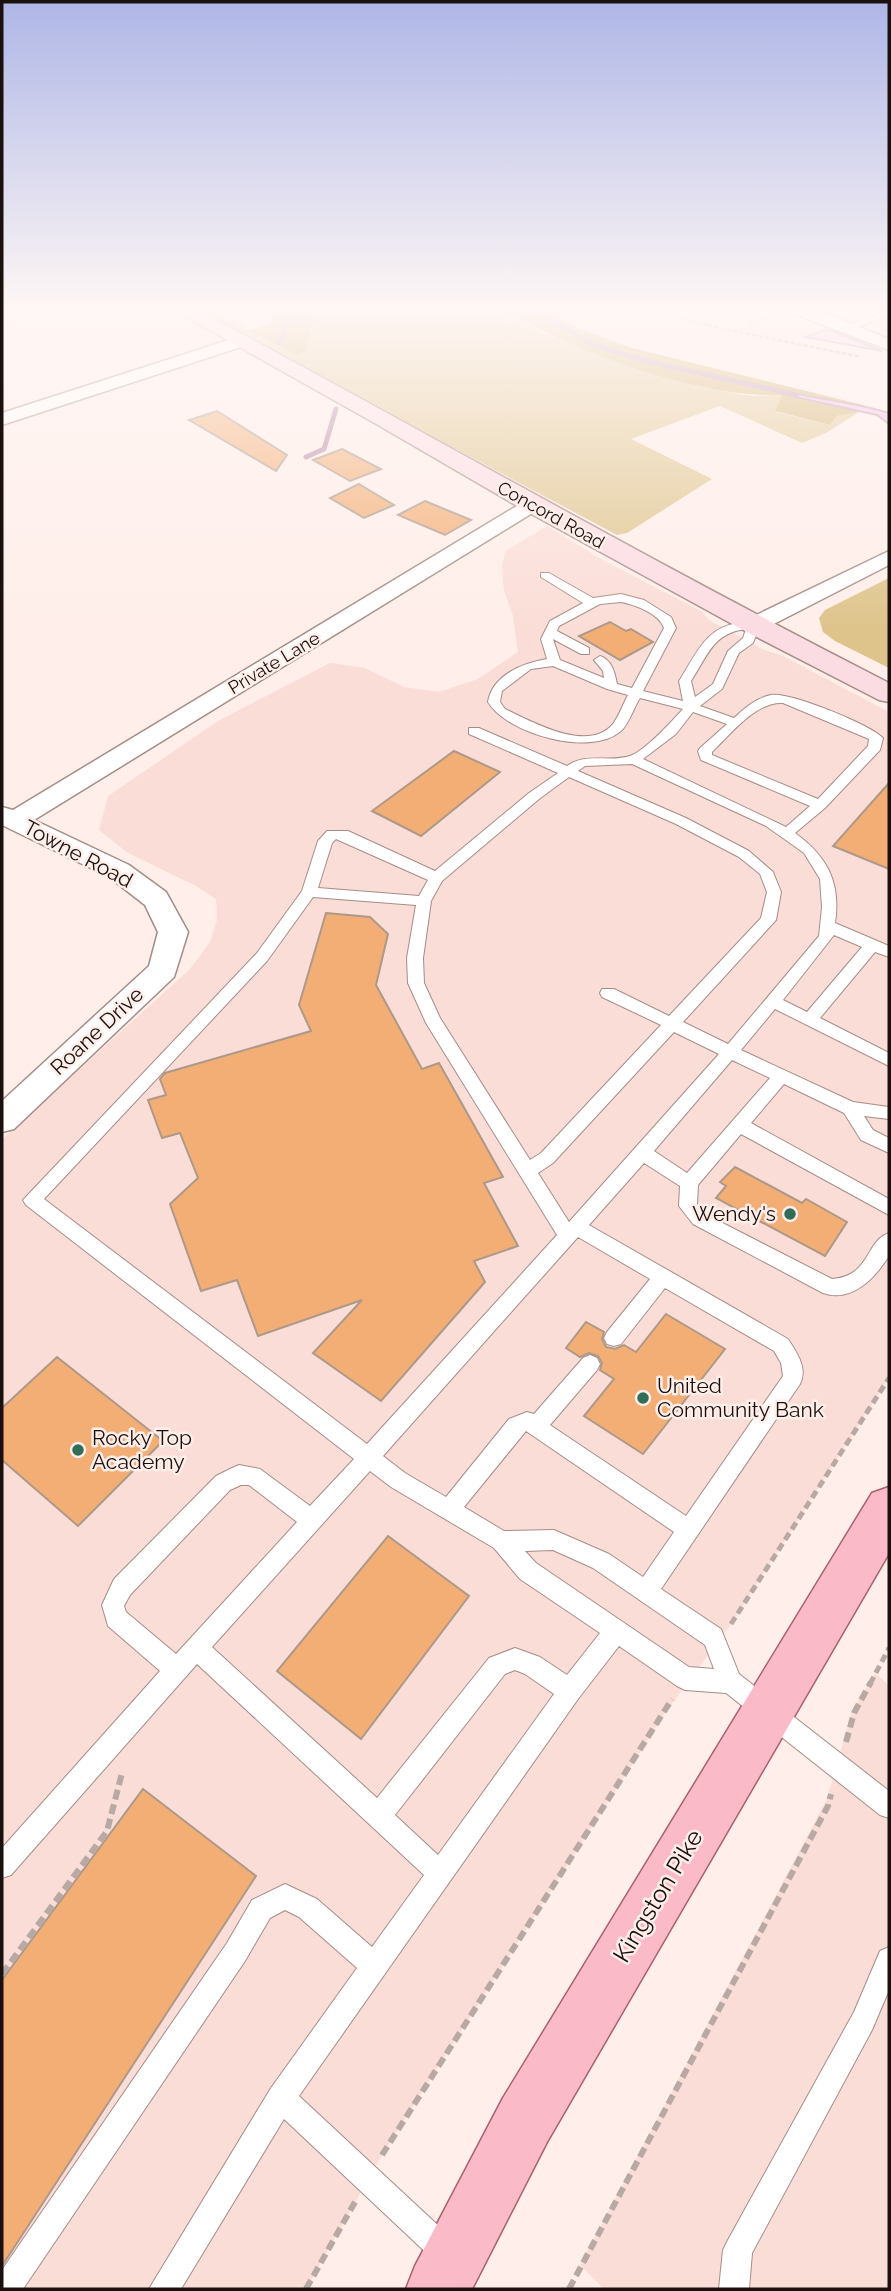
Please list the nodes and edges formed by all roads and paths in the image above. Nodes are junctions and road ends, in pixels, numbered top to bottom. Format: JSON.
{"nodes":[{"id":1,"x":378,"y":416,"type":"edge"},
{"id":2,"x":532,"y":506,"type":"junction"},
{"id":3,"x":889,"y":557,"type":"edge"},
{"id":4,"x":545,"y":575,"type":"dead end"},
{"id":5,"x":592,"y":603,"type":"junction"},
{"id":6,"x":754,"y":625,"type":"junction"},
{"id":7,"x":550,"y":632,"type":"junction"},
{"id":8,"x":585,"y":651,"type":"dead end"},
{"id":9,"x":600,"y":660,"type":"dead end"},
{"id":10,"x":554,"y":662,"type":"junction"},
{"id":11,"x":611,"y":686,"type":"junction"},
{"id":12,"x":635,"y":693,"type":"junction"},
{"id":13,"x":889,"y":694,"type":"edge"},
{"id":14,"x":691,"y":707,"type":"junction"},
{"id":15,"x":736,"y":723,"type":"junction"},
{"id":16,"x":474,"y":731,"type":"dead end"},
{"id":17,"x":634,"y":760,"type":"junction"},
{"id":18,"x":569,"y":771,"type":"junction"},
{"id":19,"x":820,"y":805,"type":"junction"},
{"id":20,"x":8,"y":817,"type":"edge"},
{"id":21,"x":786,"y":834,"type":"junction"},
{"id":22,"x":436,"y":878,"type":"junction"},
{"id":23,"x":309,"y":892,"type":"junction"},
{"id":24,"x":424,"y":901,"type":"junction"},
{"id":25,"x":828,"y":926,"type":"junction"},
{"id":26,"x":173,"y":932,"type":"joint"},
{"id":27,"x":873,"y":944,"type":"junction"},
{"id":28,"x":889,"y":952,"type":"edge"},
{"id":29,"x":608,"y":993,"type":"dead end"},
{"id":30,"x":772,"y":1001,"type":"junction"},
{"id":31,"x":809,"y":1020,"type":"junction"},
{"id":32,"x":672,"y":1024,"type":"junction"},
{"id":33,"x":730,"y":1052,"type":"junction"},
{"id":34,"x":889,"y":1060,"type":"edge"},
{"id":35,"x":782,"y":1076,"type":"junction"},
{"id":36,"x":850,"y":1108,"type":"junction"},
{"id":37,"x":889,"y":1113,"type":"edge"},
{"id":38,"x":2,"y":1119,"type":"edge"},
{"id":39,"x":740,"y":1125,"type":"junction"},
{"id":40,"x":889,"y":1146,"type":"edge"},
{"id":41,"x":643,"y":1153,"type":"junction"},
{"id":42,"x":527,"y":1171,"type":"junction"},
{"id":43,"x":689,"y":1183,"type":"junction"},
{"id":44,"x":889,"y":1208,"type":"edge"},
{"id":45,"x":573,"y":1233,"type":"junction"},
{"id":46,"x":889,"y":1241,"type":"edge"},
{"id":47,"x":663,"y":1277,"type":"junction"},
{"id":48,"x":614,"y":1338,"type":"dead end"},
{"id":49,"x":590,"y":1364,"type":"dead end"},
{"id":50,"x":889,"y":1378,"type":"edge"},
{"id":51,"x":537,"y":1425,"type":"junction"},
{"id":52,"x":368,"y":1456,"type":"junction"},
{"id":53,"x":889,"y":1509,"type":"edge"},
{"id":54,"x":449,"y":1510,"type":"junction"},
{"id":55,"x":310,"y":1519,"type":"junction"},
{"id":56,"x":689,"y":1530,"type":"junction"},
{"id":57,"x":502,"y":1541,"type":"junction"},
{"id":58,"x":646,"y":1592,"type":"junction"},
{"id":59,"x":616,"y":1631,"type":"junction"},
{"id":60,"x":713,"y":1637,"type":"junction"},
{"id":61,"x":195,"y":1647,"type":"junction"},
{"id":62,"x":889,"y":1648,"type":"edge"},
{"id":63,"x":176,"y":1669,"type":"junction"},
{"id":64,"x":685,"y":1678,"type":"junction"},
{"id":65,"x":570,"y":1691,"type":"junction"},
{"id":66,"x":749,"y":1696,"type":"junction"},
{"id":67,"x":137,"y":1712,"type":"junction"},
{"id":68,"x":839,"y":1766,"type":"junction"},
{"id":69,"x":889,"y":1806,"type":"edge"},
{"id":70,"x":379,"y":1815,"type":"junction"},
{"id":71,"x":2,"y":1866,"type":"edge"},
{"id":72,"x":441,"y":1874,"type":"junction"},
{"id":73,"x":889,"y":1959,"type":"edge"},
{"id":74,"x":374,"y":1966,"type":"junction"},
{"id":75,"x":2,"y":1973,"type":"edge"},
{"id":76,"x":281,"y":2098,"type":"junction"},
{"id":77,"x":368,"y":2179,"type":"junction"},
{"id":78,"x":446,"y":2274,"type":"edge"},
{"id":79,"x":6,"y":2289,"type":"edge"},
{"id":80,"x":164,"y":2289,"type":"edge"},
{"id":81,"x":306,"y":2289,"type":"edge"},
{"id":82,"x":569,"y":2289,"type":"edge"},
{"id":83,"x":734,"y":2289,"type":"edge"}],
"edges":[{"from":1,"to":2,"type":"street","name":"Concord Road"},
{"from":2,"to":6,"type":"street","name":"Concord Road"},
{"from":2,"to":20,"type":"street","name":"Private Lane"},
{"from":3,"to":6,"type":"street"},
{"from":4,"to":5,"type":"lane"},
{"from":5,"to":7,"type":"lane"},
{"from":5,"to":12,"type":"lane"},
{"from":6,"to":13,"type":"street","name":"Concord Road"},
{"from":6,"to":14,"type":"lane"},
{"from":6,"to":14,"type":"lane"},
{"from":7,"to":8,"type":"lane"},
{"from":7,"to":10,"type":"lane"},
{"from":9,"to":11,"type":"lane"},
{"from":10,"to":11,"type":"lane"},
{"from":10,"to":12,"type":"lane"},
{"from":11,"to":12,"type":"lane"},
{"from":12,"to":14,"type":"lane"},
{"from":14,"to":15,"type":"lane"},
{"from":14,"to":17,"type":"lane"},
{"from":15,"to":19,"type":"lane"},
{"from":15,"to":19,"type":"lane"},
{"from":16,"to":18,"type":"lane"},
{"from":17,"to":18,"type":"lane"},
{"from":17,"to":21,"type":"lane"},
{"from":18,"to":22,"type":"lane"},
{"from":18,"to":32,"type":"lane"},
{"from":19,"to":21,"type":"lane"},
{"from":20,"to":26,"type":"street","name":"Towne Road"},
{"from":21,"to":25,"type":"lane"},
{"from":22,"to":23,"type":"lane"},
{"from":22,"to":24,"type":"lane"},
{"from":23,"to":24,"type":"lane"},
{"from":23,"to":52,"type":"lane"},
{"from":24,"to":42,"type":"lane"},
{"from":25,"to":27,"type":"lane"},
{"from":25,"to":30,"type":"lane"},
{"from":26,"to":38,"type":"street","name":"Roane Drive"},
{"from":27,"to":28,"type":"lane"},
{"from":27,"to":31,"type":"lane"},
{"from":29,"to":32,"type":"lane"},
{"from":30,"to":31,"type":"lane"},
{"from":30,"to":33,"type":"lane"},
{"from":31,"to":34,"type":"lane"},
{"from":32,"to":33,"type":"lane"},
{"from":32,"to":42,"type":"lane"},
{"from":33,"to":35,"type":"lane"},
{"from":33,"to":41,"type":"lane"},
{"from":35,"to":36,"type":"lane"},
{"from":35,"to":39,"type":"lane"},
{"from":36,"to":37,"type":"lane"},
{"from":36,"to":40,"type":"lane"},
{"from":39,"to":43,"type":"lane"},
{"from":39,"to":44,"type":"lane"},
{"from":41,"to":43,"type":"lane"},
{"from":41,"to":45,"type":"lane"},
{"from":42,"to":45,"type":"lane"},
{"from":43,"to":46,"type":"lane"},
{"from":45,"to":47,"type":"lane"},
{"from":45,"to":52,"type":"lane"},
{"from":47,"to":48,"type":"lane"},
{"from":47,"to":56,"type":"lane"},
{"from":49,"to":51,"type":"lane"},
{"from":50,"to":60,"type":"path"},
{"from":51,"to":54,"type":"lane"},
{"from":51,"to":56,"type":"lane"},
{"from":52,"to":54,"type":"lane"},
{"from":52,"to":55,"type":"lane"},
{"from":53,"to":66,"type":"main road","name":"Kingston Pike"},
{"from":54,"to":57,"type":"lane"},
{"from":55,"to":61,"type":"lane"},
{"from":55,"to":63,"type":"lane"},
{"from":56,"to":58,"type":"lane"},
{"from":57,"to":58,"type":"lane"},
{"from":57,"to":59,"type":"lane"},
{"from":58,"to":60,"type":"lane"},
{"from":59,"to":64,"type":"lane"},
{"from":59,"to":65,"type":"lane"},
{"from":60,"to":66,"type":"lane"},
{"from":61,"to":63,"type":"lane"},
{"from":61,"to":70,"type":"lane"},
{"from":62,"to":68,"type":"path"},
{"from":63,"to":67,"type":"lane"},
{"from":64,"to":66,"type":"lane"},
{"from":64,"to":77,"type":"path"},
{"from":65,"to":70,"type":"lane"},
{"from":65,"to":72,"type":"lane"},
{"from":66,"to":68,"type":"lane"},
{"from":66,"to":78,"type":"main road","name":"Kingston Pike"},
{"from":67,"to":71,"type":"lane"},
{"from":67,"to":75,"type":"path"},
{"from":68,"to":69,"type":"lane"},
{"from":68,"to":82,"type":"path"},
{"from":70,"to":72,"type":"lane"},
{"from":72,"to":74,"type":"lane"},
{"from":73,"to":83,"type":"lane"},
{"from":74,"to":76,"type":"lane"},
{"from":74,"to":79,"type":"lane"},
{"from":76,"to":77,"type":"lane"},
{"from":76,"to":80,"type":"lane"},
{"from":77,"to":78,"type":"lane"},
{"from":77,"to":81,"type":"path"}]}
